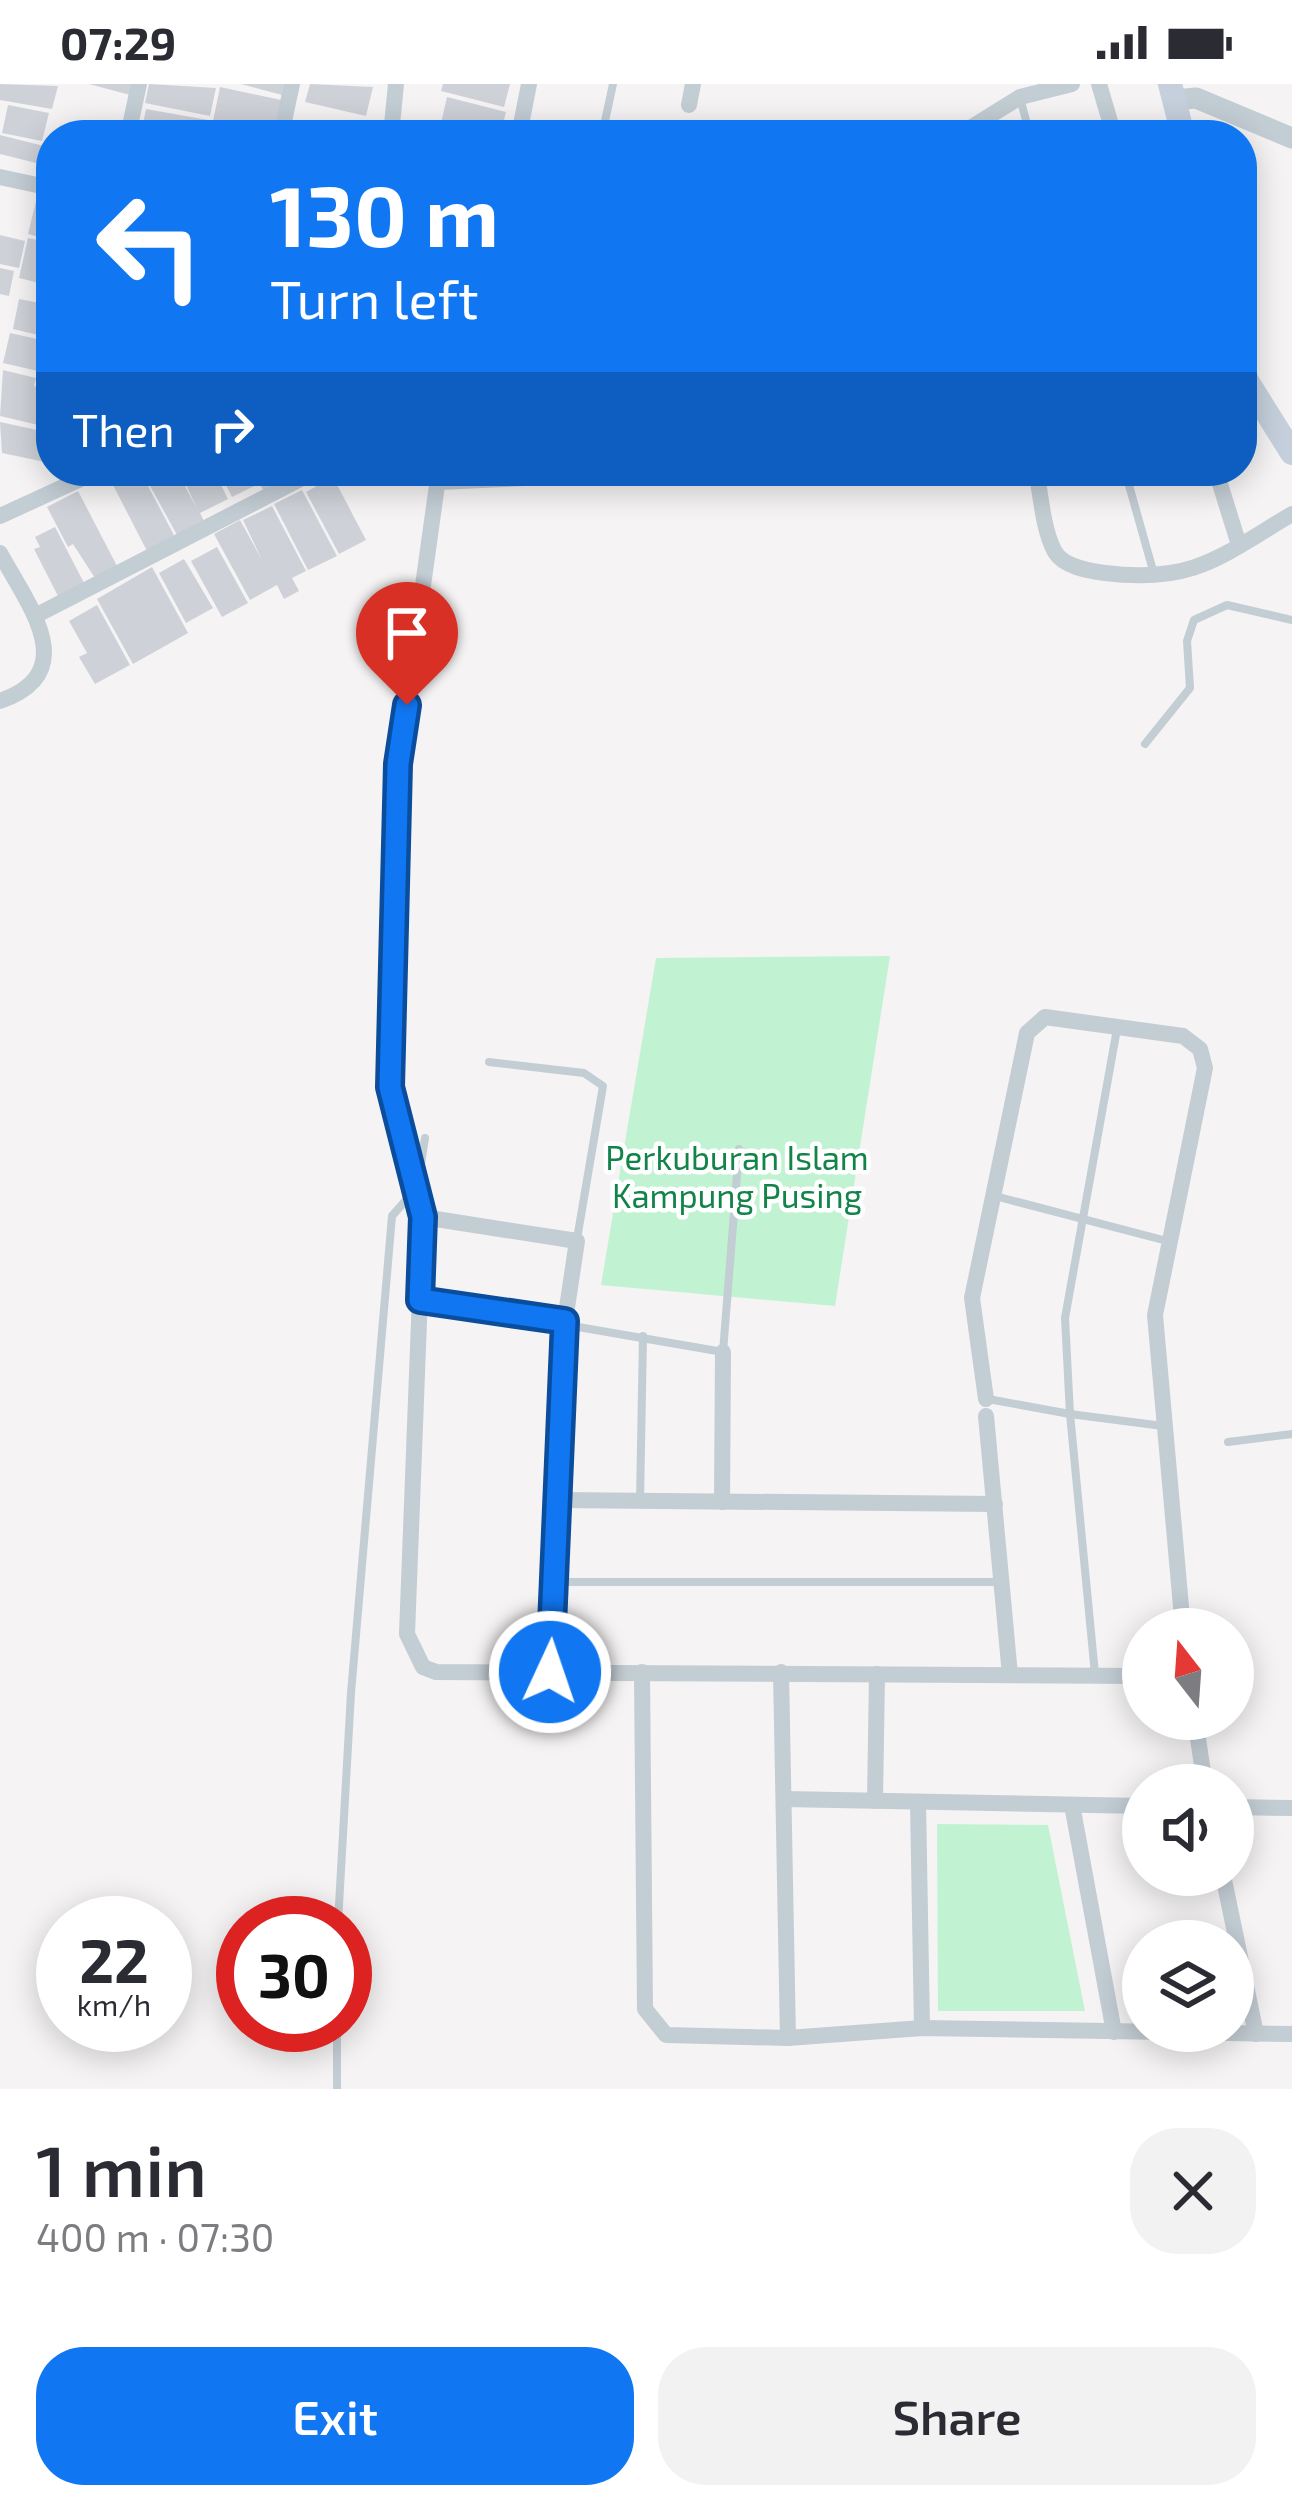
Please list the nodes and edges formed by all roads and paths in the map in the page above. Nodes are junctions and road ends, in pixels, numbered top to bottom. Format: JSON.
{"nodes":[{"id":1,"x":139,"y":84,"type":"edge"},
{"id":2,"x":292,"y":84,"type":"edge"},
{"id":3,"x":396,"y":84,"type":"edge"},
{"id":4,"x":529,"y":84,"type":"edge"},
{"id":5,"x":613,"y":84,"type":"edge"},
{"id":6,"x":693,"y":84,"type":"edge"},
{"id":7,"x":1072,"y":84,"type":"edge"},
{"id":8,"x":1099,"y":84,"type":"edge"},
{"id":9,"x":1172,"y":92,"type":"edge"},
{"id":10,"x":1019,"y":97,"type":"junction"},
{"id":11,"x":689,"y":105,"type":"dead end"},
{"id":12,"x":131,"y":120,"type":"edge"},
{"id":13,"x":284,"y":120,"type":"edge"},
{"id":14,"x":392,"y":120,"type":"edge"},
{"id":15,"x":522,"y":120,"type":"edge"},
{"id":16,"x":605,"y":120,"type":"edge"},
{"id":17,"x":983,"y":120,"type":"edge"},
{"id":18,"x":1026,"y":120,"type":"edge"},
{"id":19,"x":1110,"y":120,"type":"edge"},
{"id":20,"x":1249,"y":120,"type":"edge"},
{"id":21,"x":1257,"y":123,"type":"edge"},
{"id":22,"x":1292,"y":138,"type":"edge"},
{"id":23,"x":0,"y":177,"type":"edge"},
{"id":24,"x":36,"y":185,"type":"edge"},
{"id":25,"x":1257,"y":397,"type":"edge"},
{"id":26,"x":1292,"y":453,"type":"edge"},
{"id":27,"x":49,"y":486,"type":"edge"},
{"id":28,"x":287,"y":486,"type":"edge"},
{"id":29,"x":438,"y":486,"type":"edge"},
{"id":30,"x":1040,"y":486,"type":"edge"},
{"id":31,"x":1129,"y":486,"type":"edge"},
{"id":32,"x":1221,"y":486,"type":"edge"},
{"id":33,"x":1292,"y":514,"type":"edge"},
{"id":34,"x":0,"y":516,"type":"edge"},
{"id":35,"x":1239,"y":545,"type":"junction"},
{"id":36,"x":0,"y":554,"type":"edge"},
{"id":37,"x":1155,"y":579,"type":"junction"},
{"id":38,"x":34,"y":616,"type":"junction"},
{"id":39,"x":1292,"y":620,"type":"edge"},
{"id":40,"x":0,"y":700,"type":"edge"},
{"id":41,"x":1145,"y":743,"type":"dead end"},
{"id":42,"x":1118,"y":1028,"type":"junction"},
{"id":43,"x":489,"y":1062,"type":"dead end"},
{"id":44,"x":425,"y":1138,"type":"dead end"},
{"id":45,"x":739,"y":1149,"type":"dead end"},
{"id":46,"x":418,"y":1186,"type":"junction"},
{"id":47,"x":990,"y":1195,"type":"junction"},
{"id":48,"x":423,"y":1217,"type":"junction"},
{"id":49,"x":1084,"y":1218,"type":"junction"},
{"id":50,"x":577,"y":1240,"type":"junction"},
{"id":51,"x":1168,"y":1241,"type":"junction"},
{"id":52,"x":420,"y":1300,"type":"junction"},
{"id":53,"x":565,"y":1321,"type":"junction"},
{"id":54,"x":643,"y":1336,"type":"junction"},
{"id":55,"x":723,"y":1352,"type":"junction"},
{"id":56,"x":986,"y":1407,"type":"junction"},
{"id":57,"x":1070,"y":1414,"type":"junction"},
{"id":58,"x":1165,"y":1426,"type":"junction"},
{"id":59,"x":1292,"y":1434,"type":"edge"},
{"id":60,"x":1228,"y":1442,"type":"dead end"},
{"id":61,"x":558,"y":1500,"type":"junction"},
{"id":62,"x":640,"y":1501,"type":"junction"},
{"id":63,"x":722,"y":1502,"type":"junction"},
{"id":64,"x":995,"y":1504,"type":"junction"},
{"id":65,"x":554,"y":1582,"type":"junction"},
{"id":66,"x":1002,"y":1582,"type":"junction"},
{"id":67,"x":1181,"y":1608,"type":"edge"},
{"id":68,"x":550,"y":1672,"type":"junction"},
{"id":69,"x":642,"y":1672,"type":"junction"},
{"id":70,"x":781,"y":1672,"type":"junction"},
{"id":71,"x":877,"y":1674,"type":"junction"},
{"id":72,"x":1010,"y":1675,"type":"junction"},
{"id":73,"x":1095,"y":1676,"type":"junction"},
{"id":74,"x":1122,"y":1676,"type":"edge"},
{"id":75,"x":784,"y":1799,"type":"junction"},
{"id":76,"x":875,"y":1801,"type":"junction"},
{"id":77,"x":918,"y":1802,"type":"junction"},
{"id":78,"x":1072,"y":1804,"type":"junction"},
{"id":79,"x":1122,"y":1805,"type":"edge"},
{"id":80,"x":1254,"y":1808,"type":"edge"},
{"id":81,"x":1292,"y":1808,"type":"edge"},
{"id":82,"x":340,"y":1896,"type":"edge"},
{"id":83,"x":1227,"y":1896,"type":"edge"},
{"id":84,"x":922,"y":2028,"type":"junction"},
{"id":85,"x":1114,"y":2032,"type":"junction"},
{"id":86,"x":1256,"y":2034,"type":"junction"},
{"id":87,"x":1292,"y":2034,"type":"edge"},
{"id":88,"x":788,"y":2038,"type":"junction"},
{"id":89,"x":338,"y":2052,"type":"edge"},
{"id":90,"x":337,"y":2089,"type":"edge"}],
"edges":[{"from":1,"to":12,"type":"street"},
{"from":2,"to":13,"type":"street"},
{"from":3,"to":14,"type":"street"},
{"from":4,"to":15,"type":"street"},
{"from":5,"to":16,"type":"lane"},
{"from":6,"to":11,"type":"street"},
{"from":7,"to":10,"type":"street"},
{"from":8,"to":19,"type":"street"},
{"from":9,"to":20,"type":"street"},
{"from":10,"to":17,"type":"street"},
{"from":10,"to":18,"type":"lane"},
{"from":21,"to":22,"type":"street"},
{"from":23,"to":24,"type":"street"},
{"from":25,"to":26,"type":"main road"},
{"from":27,"to":34,"type":"street"},
{"from":28,"to":38,"type":"street"},
{"from":29,"to":46,"type":"street"},
{"from":30,"to":37,"type":"street"},
{"from":31,"to":37,"type":"lane"},
{"from":32,"to":35,"type":"street"},
{"from":33,"to":35,"type":"street"},
{"from":35,"to":37,"type":"street"},
{"from":36,"to":38,"type":"street"},
{"from":38,"to":40,"type":"street"},
{"from":39,"to":41,"type":"lane"},
{"from":42,"to":47,"type":"street"},
{"from":42,"to":49,"type":"lane"},
{"from":42,"to":51,"type":"street"},
{"from":43,"to":50,"type":"lane"},
{"from":44,"to":46,"type":"lane"},
{"from":45,"to":55,"type":"lane"},
{"from":46,"to":48,"type":"street"},
{"from":46,"to":82,"type":"lane"},
{"from":47,"to":49,"type":"lane"},
{"from":47,"to":56,"type":"street"},
{"from":48,"to":50,"type":"street"},
{"from":48,"to":52,"type":"street"},
{"from":49,"to":51,"type":"lane"},
{"from":49,"to":57,"type":"lane"},
{"from":50,"to":53,"type":"street"},
{"from":51,"to":58,"type":"street"},
{"from":52,"to":53,"type":"lane"},
{"from":52,"to":68,"type":"street"},
{"from":53,"to":54,"type":"lane"},
{"from":53,"to":61,"type":"street"},
{"from":54,"to":55,"type":"lane"},
{"from":54,"to":62,"type":"lane"},
{"from":55,"to":63,"type":"street"},
{"from":56,"to":57,"type":"lane"},
{"from":56,"to":64,"type":"street"},
{"from":57,"to":58,"type":"lane"},
{"from":57,"to":73,"type":"lane"},
{"from":58,"to":67,"type":"street"},
{"from":59,"to":60,"type":"lane"},
{"from":61,"to":62,"type":"street"},
{"from":61,"to":65,"type":"street"},
{"from":62,"to":63,"type":"street"},
{"from":63,"to":64,"type":"street"},
{"from":64,"to":66,"type":"street"},
{"from":65,"to":66,"type":"lane"},
{"from":65,"to":68,"type":"street"},
{"from":66,"to":72,"type":"street"},
{"from":68,"to":69,"type":"street"},
{"from":69,"to":70,"type":"street"},
{"from":69,"to":88,"type":"street"},
{"from":70,"to":71,"type":"street"},
{"from":70,"to":75,"type":"street"},
{"from":71,"to":72,"type":"street"},
{"from":71,"to":76,"type":"street"},
{"from":72,"to":73,"type":"street"},
{"from":73,"to":74,"type":"street"},
{"from":75,"to":76,"type":"street"},
{"from":75,"to":88,"type":"street"},
{"from":76,"to":77,"type":"street"},
{"from":77,"to":78,"type":"street"},
{"from":77,"to":84,"type":"street"},
{"from":78,"to":79,"type":"street"},
{"from":78,"to":85,"type":"street"},
{"from":80,"to":81,"type":"street"},
{"from":83,"to":86,"type":"street"},
{"from":84,"to":85,"type":"street"},
{"from":84,"to":88,"type":"street"},
{"from":85,"to":86,"type":"street"},
{"from":86,"to":87,"type":"street"},
{"from":89,"to":90,"type":"lane"}]}
